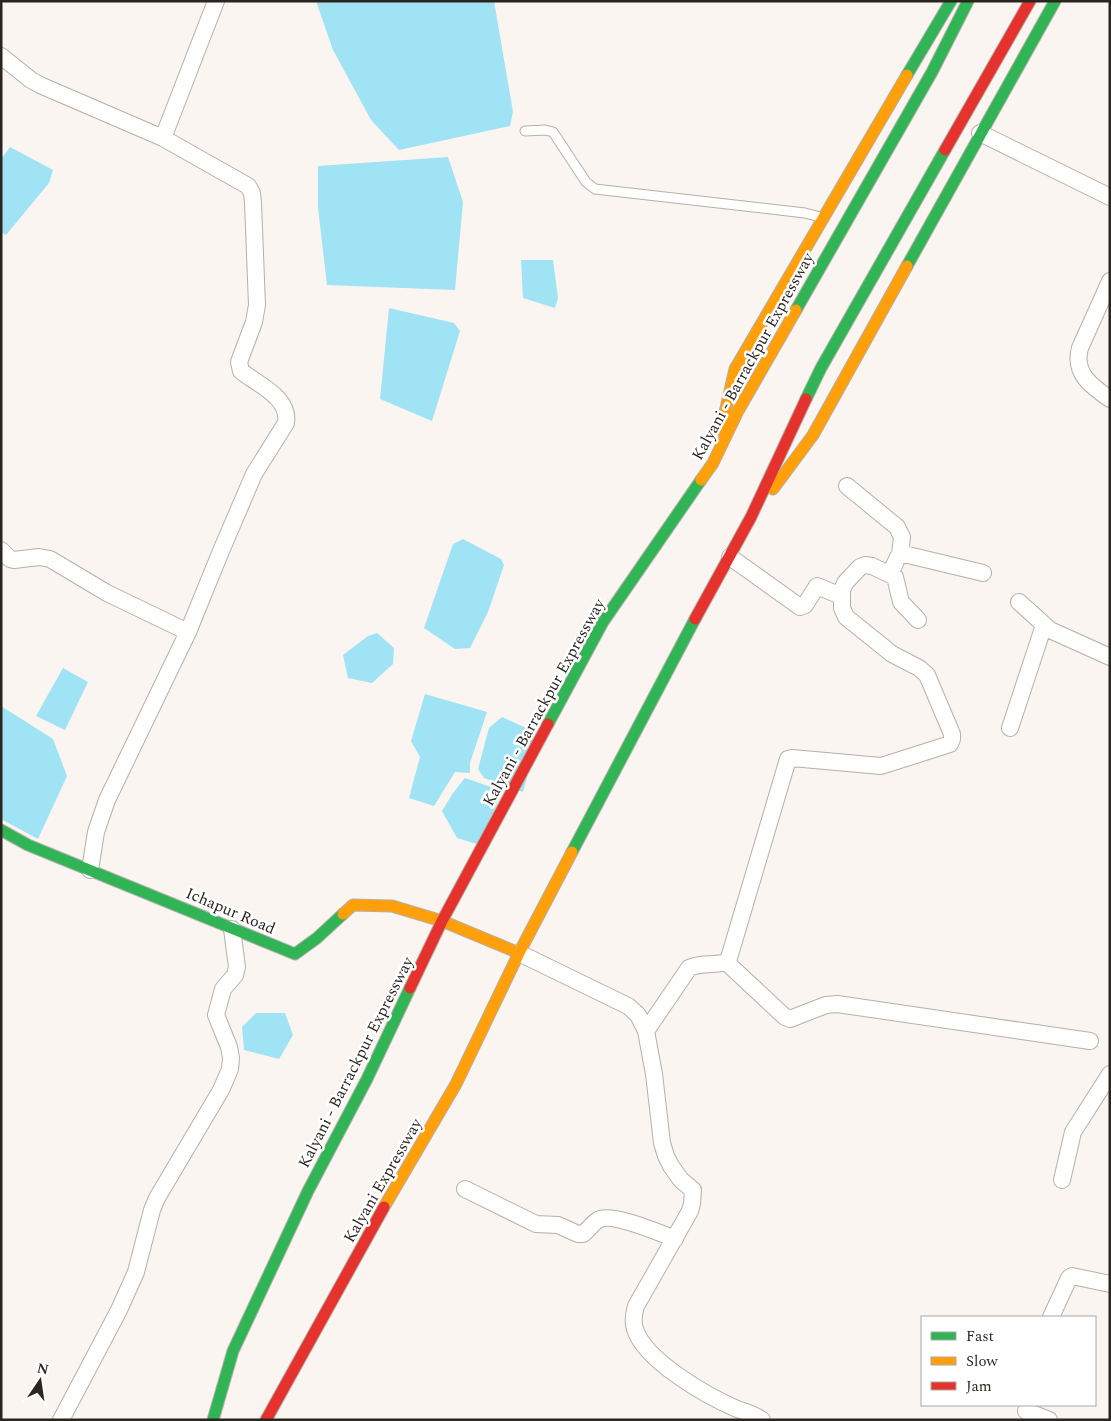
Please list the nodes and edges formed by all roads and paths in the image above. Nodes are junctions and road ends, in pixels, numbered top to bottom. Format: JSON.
{"nodes":[{"id":1,"x":216,"y":1,"type":"edge"},
{"id":2,"x":951,"y":1,"type":"edge"},
{"id":3,"x":968,"y":1,"type":"edge"},
{"id":4,"x":1030,"y":1,"type":"edge"},
{"id":5,"x":1055,"y":1,"type":"edge"},
{"id":6,"x":1,"y":56,"type":"edge"},
{"id":7,"x":525,"y":131,"type":"dead end"},
{"id":8,"x":980,"y":133,"type":"junction"},
{"id":9,"x":163,"y":138,"type":"junction"},
{"id":10,"x":1110,"y":197,"type":"edge"},
{"id":11,"x":825,"y":218,"type":"junction"},
{"id":12,"x":1110,"y":280,"type":"edge"},
{"id":13,"x":1110,"y":399,"type":"edge"},
{"id":14,"x":713,"y":463,"type":"junction"},
{"id":15,"x":847,"y":486,"type":"dead end"},
{"id":16,"x":751,"y":517,"type":"junction"},
{"id":17,"x":1,"y":550,"type":"edge"},
{"id":18,"x":900,"y":554,"type":"junction"},
{"id":19,"x":730,"y":557,"type":"junction"},
{"id":20,"x":984,"y":573,"type":"dead end"},
{"id":21,"x":890,"y":574,"type":"junction"},
{"id":22,"x":841,"y":596,"type":"junction"},
{"id":23,"x":1019,"y":602,"type":"dead end"},
{"id":24,"x":918,"y":620,"type":"dead end"},
{"id":25,"x":1044,"y":625,"type":"junction"},
{"id":26,"x":188,"y":632,"type":"junction"},
{"id":27,"x":1110,"y":657,"type":"edge"},
{"id":28,"x":1010,"y":728,"type":"dead end"},
{"id":29,"x":1,"y":830,"type":"edge"},
{"id":30,"x":90,"y":870,"type":"junction"},
{"id":31,"x":442,"y":920,"type":"junction"},
{"id":32,"x":232,"y":929,"type":"junction"},
{"id":33,"x":519,"y":953,"type":"junction"},
{"id":34,"x":726,"y":962,"type":"junction"},
{"id":35,"x":646,"y":1031,"type":"junction"},
{"id":36,"x":1090,"y":1041,"type":"dead end"},
{"id":37,"x":1110,"y":1074,"type":"edge"},
{"id":38,"x":1062,"y":1180,"type":"dead end"},
{"id":39,"x":465,"y":1189,"type":"dead end"},
{"id":40,"x":675,"y":1239,"type":"junction"},
{"id":41,"x":1110,"y":1284,"type":"edge"},
{"id":42,"x":1051,"y":1316,"type":"edge"},
{"id":43,"x":1022,"y":1412,"type":"edge"},
{"id":44,"x":61,"y":1420,"type":"edge"},
{"id":45,"x":213,"y":1420,"type":"edge"},
{"id":46,"x":266,"y":1420,"type":"edge"},
{"id":47,"x":762,"y":1420,"type":"edge"},
{"id":48,"x":1049,"y":1420,"type":"edge"}],
"edges":[{"from":1,"to":9,"type":"street"},
{"from":2,"to":11,"type":"main road"},
{"from":3,"to":14,"type":"main road","name":"Kalyani - Barrackpur Expressway"},
{"from":4,"to":16,"type":"main road"},
{"from":5,"to":8,"type":"main road"},
{"from":6,"to":9,"type":"street"},
{"from":7,"to":11,"type":"lane"},
{"from":8,"to":10,"type":"street"},
{"from":8,"to":16,"type":"main road"},
{"from":9,"to":26,"type":"street"},
{"from":11,"to":14,"type":"main road"},
{"from":12,"to":13,"type":"street"},
{"from":14,"to":31,"type":"main road","name":"Kalyani - Barrackpur Expressway"},
{"from":15,"to":18,"type":"street"},
{"from":16,"to":19,"type":"main road"},
{"from":17,"to":26,"type":"street"},
{"from":18,"to":20,"type":"street"},
{"from":18,"to":21,"type":"street"},
{"from":19,"to":22,"type":"street"},
{"from":19,"to":33,"type":"main road"},
{"from":21,"to":22,"type":"street"},
{"from":21,"to":24,"type":"street"},
{"from":22,"to":34,"type":"street"},
{"from":23,"to":25,"type":"street"},
{"from":25,"to":27,"type":"street"},
{"from":25,"to":28,"type":"street"},
{"from":26,"to":30,"type":"street"},
{"from":29,"to":30,"type":"main road","name":"Ichapur Road"},
{"from":30,"to":32,"type":"main road","name":"Ichapur Road"},
{"from":31,"to":32,"type":"main road","name":"Ichapur Road"},
{"from":31,"to":33,"type":"main road"},
{"from":31,"to":45,"type":"main road","name":"Kalyani - Barrackpur Expressway"},
{"from":32,"to":44,"type":"street"},
{"from":33,"to":35,"type":"street"},
{"from":33,"to":46,"type":"main road","name":"Kalyani Expressway"},
{"from":34,"to":35,"type":"street"},
{"from":34,"to":36,"type":"street"},
{"from":35,"to":40,"type":"street"},
{"from":37,"to":38,"type":"street"},
{"from":39,"to":40,"type":"street"},
{"from":40,"to":47,"type":"street"},
{"from":41,"to":42,"type":"street"},
{"from":43,"to":48,"type":"street"}]}
